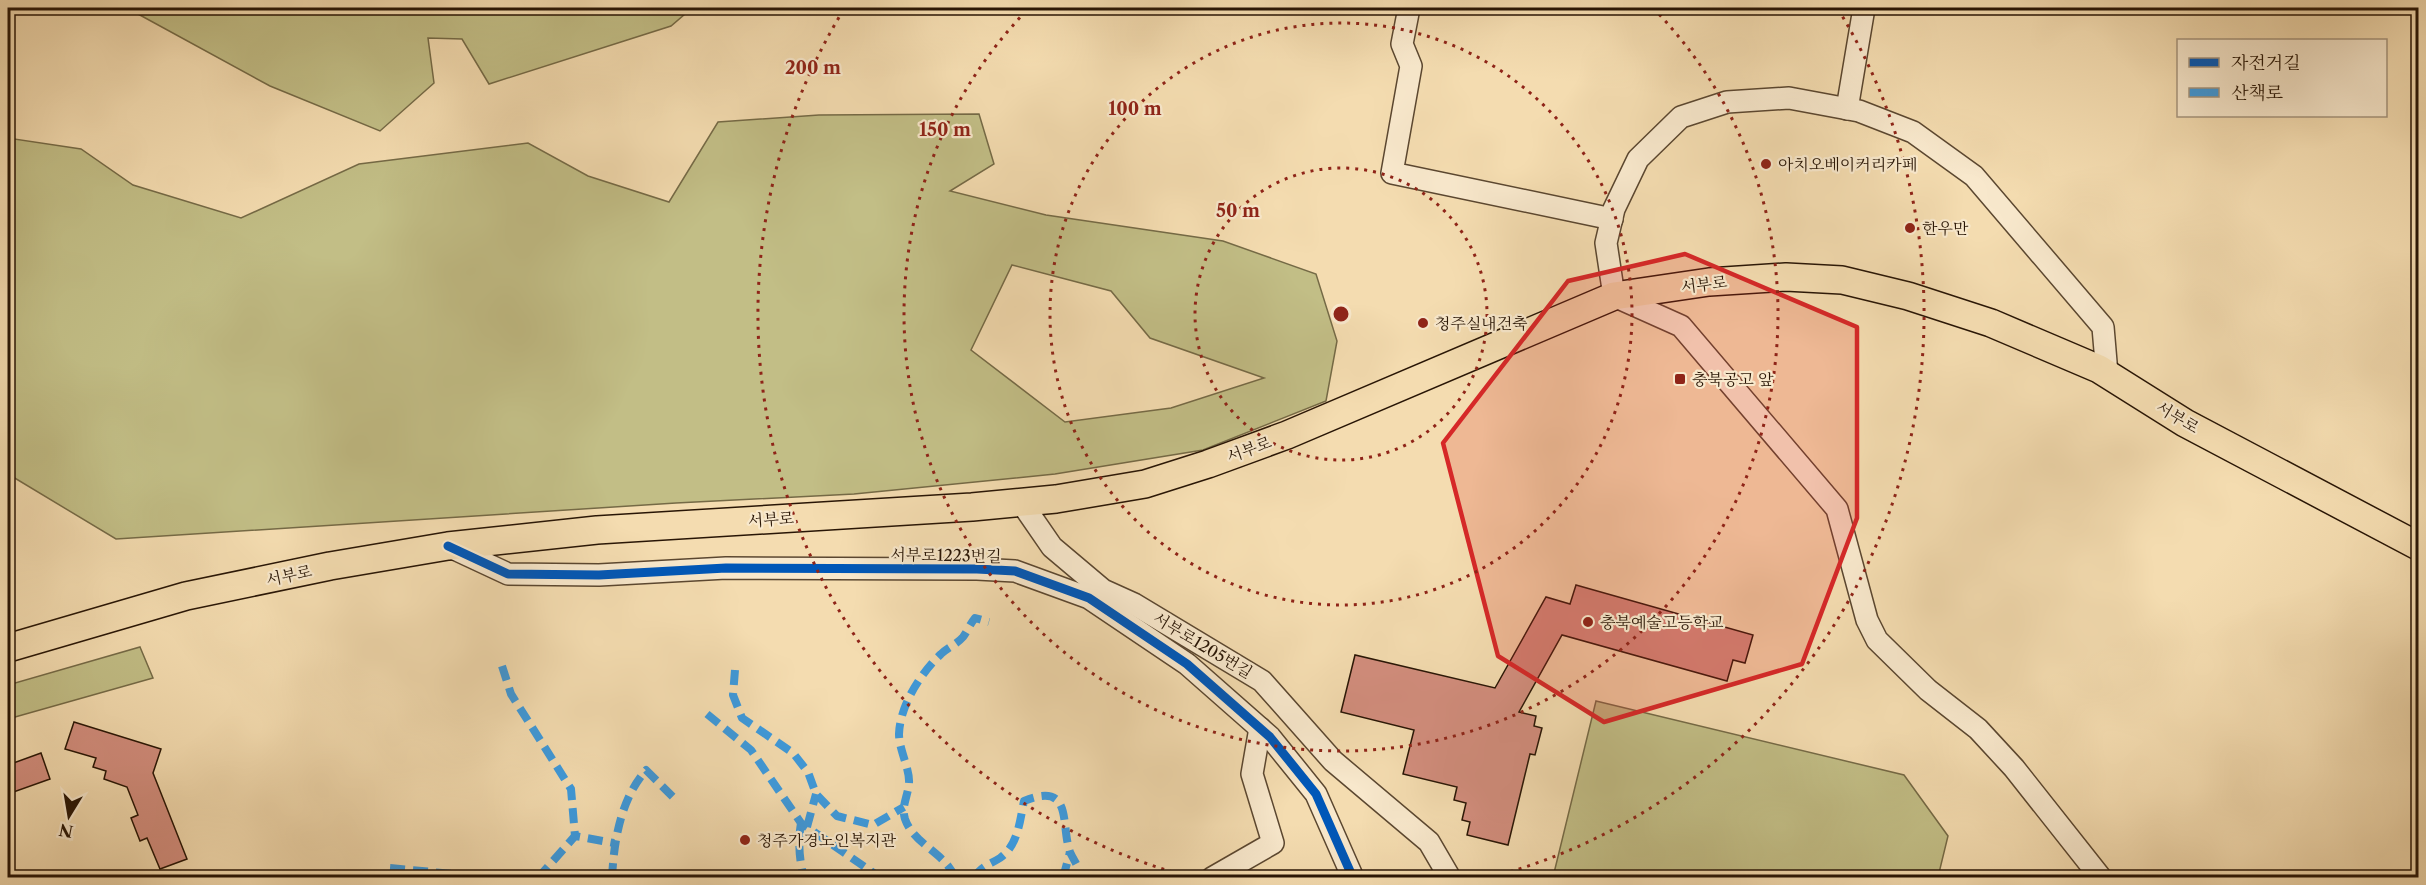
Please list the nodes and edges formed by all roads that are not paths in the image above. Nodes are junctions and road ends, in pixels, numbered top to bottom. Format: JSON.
{"nodes":[{"id":1,"x":1408,"y":8,"type":"edge"},
{"id":2,"x":1859,"y":12,"type":"edge"},
{"id":3,"x":1847,"y":109,"type":"junction"},
{"id":4,"x":1612,"y":219,"type":"junction"},
{"id":5,"x":1614,"y":296,"type":"junction"},
{"id":6,"x":2107,"y":374,"type":"junction"},
{"id":7,"x":1021,"y":502,"type":"junction"},
{"id":8,"x":448,"y":546,"type":"junction"},
{"id":9,"x":2418,"y":546,"type":"edge"},
{"id":10,"x":1198,"y":643,"type":"junction"},
{"id":11,"x":8,"y":648,"type":"edge"},
{"id":12,"x":1183,"y":661,"type":"junction"},
{"id":13,"x":1260,"y":728,"type":"junction"},
{"id":14,"x":1212,"y":878,"type":"edge"},
{"id":15,"x":1353,"y":878,"type":"edge"},
{"id":16,"x":1450,"y":878,"type":"edge"},
{"id":17,"x":2101,"y":878,"type":"edge"}],
"edges":[{"from":1,"to":4,"type":"street"},
{"from":2,"to":3,"type":"street"},
{"from":3,"to":4,"type":"street"},
{"from":3,"to":6,"type":"street"},
{"from":4,"to":5,"type":"street"},
{"from":5,"to":6,"type":"main road","name":"서부로"},
{"from":5,"to":7,"type":"main road","name":"서부로"},
{"from":5,"to":17,"type":"street"},
{"from":6,"to":9,"type":"main road","name":"서부로"},
{"from":7,"to":8,"type":"main road","name":"서부로"},
{"from":7,"to":10,"type":"street","name":"서부로1205번길"},
{"from":8,"to":11,"type":"main road","name":"서부로"},
{"from":8,"to":12,"type":"street","name":"서부로1223번길"},
{"from":10,"to":12,"type":"street"},
{"from":10,"to":16,"type":"street","name":"서부로1205번길"},
{"from":12,"to":13,"type":"street","name":"서부로1223번길"},
{"from":13,"to":14,"type":"street"},
{"from":13,"to":15,"type":"street","name":"서부로1223번길"}]}
